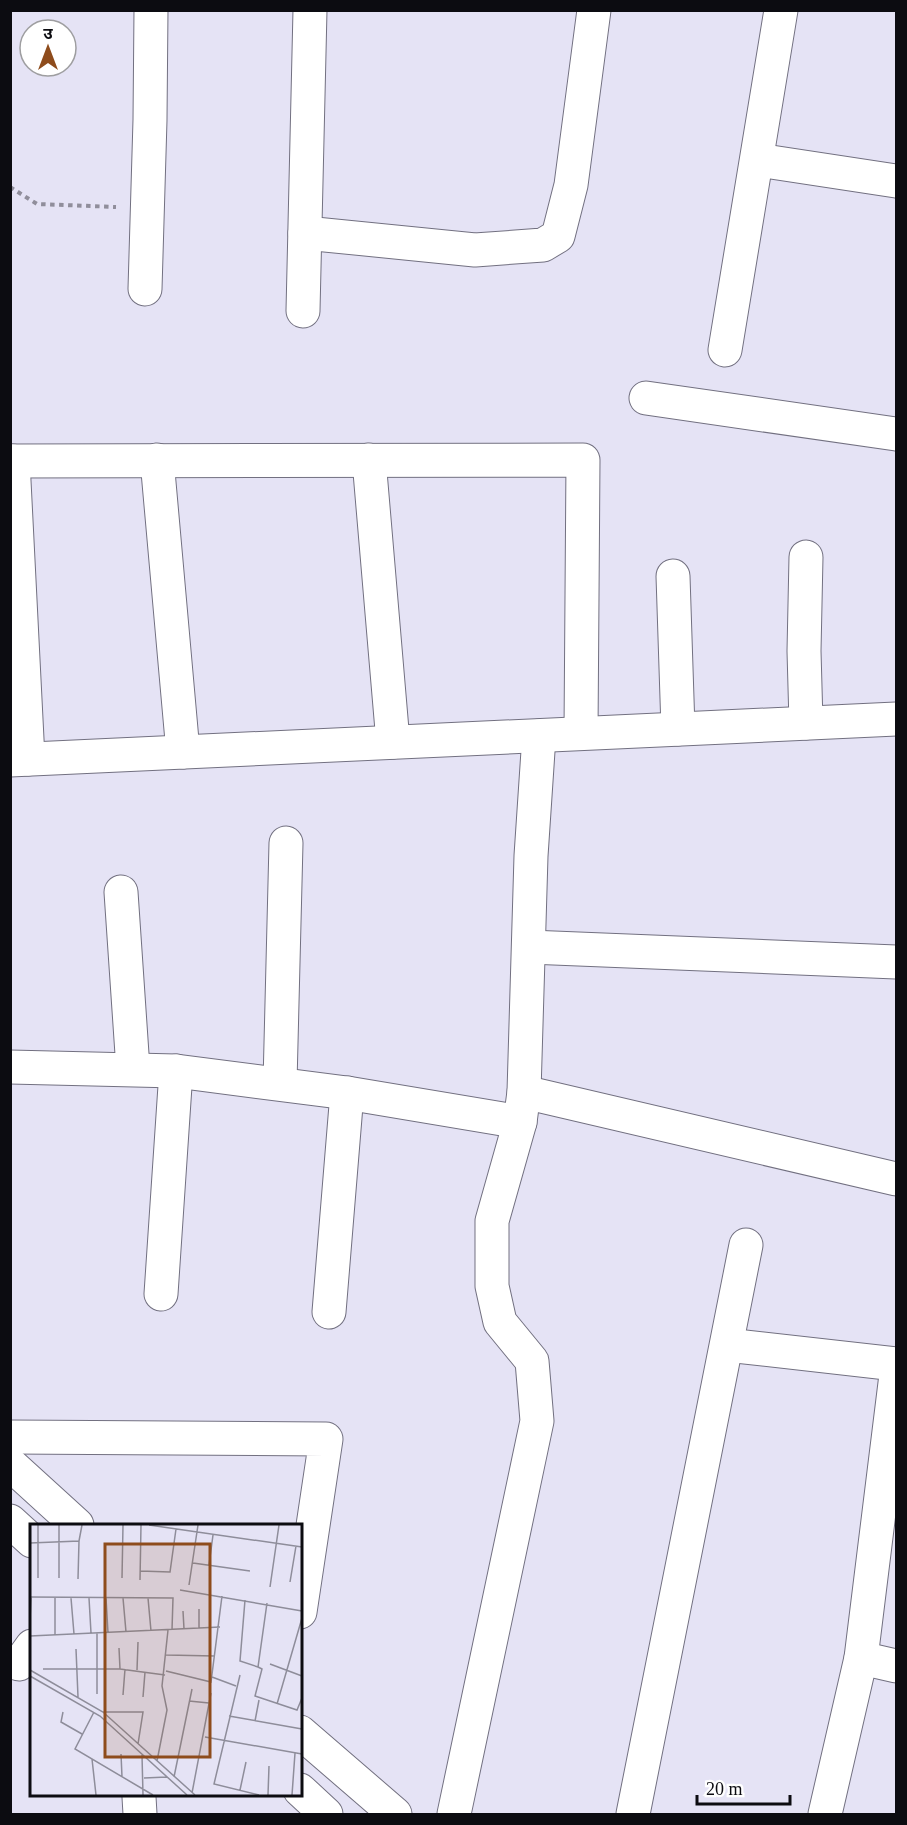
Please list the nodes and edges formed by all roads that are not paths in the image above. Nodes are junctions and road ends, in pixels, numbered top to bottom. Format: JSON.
{"nodes":[{"id":1,"x":151,"y":10,"type":"edge"},
{"id":2,"x":310,"y":10,"type":"edge"},
{"id":3,"x":594,"y":10,"type":"edge"},
{"id":4,"x":781,"y":10,"type":"edge"},
{"id":5,"x":758,"y":160,"type":"junction"},
{"id":6,"x":895,"y":172,"type":"edge"},
{"id":7,"x":305,"y":233,"type":"junction"},
{"id":8,"x":145,"y":289,"type":"dead end"},
{"id":9,"x":303,"y":311,"type":"dead end"},
{"id":10,"x":725,"y":350,"type":"dead end"},
{"id":11,"x":646,"y":398,"type":"dead end"},
{"id":12,"x":897,"y":434,"type":"edge"},
{"id":13,"x":157,"y":460,"type":"junction"},
{"id":14,"x":369,"y":460,"type":"junction"},
{"id":15,"x":12,"y":461,"type":"edge"},
{"id":16,"x":806,"y":557,"type":"dead end"},
{"id":17,"x":673,"y":576,"type":"dead end"},
{"id":18,"x":897,"y":719,"type":"edge"},
{"id":19,"x":806,"y":723,"type":"junction"},
{"id":20,"x":678,"y":729,"type":"junction"},
{"id":21,"x":581,"y":734,"type":"junction"},
{"id":22,"x":539,"y":735,"type":"junction"},
{"id":23,"x":393,"y":742,"type":"junction"},
{"id":24,"x":183,"y":752,"type":"junction"},
{"id":25,"x":20,"y":760,"type":"edge"},
{"id":26,"x":286,"y":843,"type":"dead end"},
{"id":27,"x":121,"y":892,"type":"dead end"},
{"id":28,"x":529,"y":947,"type":"junction"},
{"id":29,"x":897,"y":962,"type":"edge"},
{"id":30,"x":10,"y":1067,"type":"edge"},
{"id":31,"x":133,"y":1069,"type":"junction"},
{"id":32,"x":176,"y":1071,"type":"junction"},
{"id":33,"x":280,"y":1083,"type":"junction"},
{"id":34,"x":347,"y":1093,"type":"junction"},
{"id":35,"x":522,"y":1107,"type":"junction"},
{"id":36,"x":897,"y":1179,"type":"edge"},
{"id":37,"x":746,"y":1245,"type":"dead end"},
{"id":38,"x":161,"y":1294,"type":"dead end"},
{"id":39,"x":329,"y":1312,"type":"dead end"},
{"id":40,"x":727,"y":1345,"type":"junction"},
{"id":41,"x":897,"y":1364,"type":"edge"},
{"id":42,"x":897,"y":1375,"type":"edge"},
{"id":43,"x":10,"y":1437,"type":"edge"},
{"id":44,"x":10,"y":1464,"type":"edge"},
{"id":45,"x":10,"y":1521,"type":"edge"},
{"id":46,"x":76,"y":1524,"type":"edge"},
{"id":47,"x":30,"y":1538,"type":"edge"},
{"id":48,"x":302,"y":1599,"type":"edge"},
{"id":49,"x":861,"y":1658,"type":"junction"},
{"id":50,"x":897,"y":1666,"type":"edge"},
{"id":51,"x":302,"y":1734,"type":"edge"},
{"id":52,"x":302,"y":1792,"type":"edge"},
{"id":53,"x":324,"y":1814,"type":"edge"},
{"id":54,"x":395,"y":1815,"type":"edge"},
{"id":55,"x":453,"y":1815,"type":"edge"},
{"id":56,"x":633,"y":1815,"type":"edge"},
{"id":57,"x":825,"y":1815,"type":"edge"}],
"edges":[{"from":1,"to":8,"type":"street"},
{"from":2,"to":7,"type":"street"},
{"from":3,"to":7,"type":"street"},
{"from":4,"to":5,"type":"street"},
{"from":5,"to":6,"type":"street"},
{"from":5,"to":10,"type":"street"},
{"from":7,"to":9,"type":"street"},
{"from":11,"to":12,"type":"street"},
{"from":13,"to":14,"type":"street"},
{"from":13,"to":15,"type":"street"},
{"from":13,"to":24,"type":"street"},
{"from":14,"to":21,"type":"street"},
{"from":14,"to":23,"type":"street"},
{"from":15,"to":25,"type":"street"},
{"from":16,"to":19,"type":"street"},
{"from":17,"to":20,"type":"street"},
{"from":18,"to":19,"type":"street"},
{"from":19,"to":20,"type":"street"},
{"from":20,"to":21,"type":"street"},
{"from":21,"to":22,"type":"street"},
{"from":22,"to":23,"type":"street"},
{"from":22,"to":28,"type":"street"},
{"from":23,"to":24,"type":"street"},
{"from":24,"to":25,"type":"street"},
{"from":26,"to":33,"type":"street"},
{"from":27,"to":31,"type":"street"},
{"from":28,"to":29,"type":"street"},
{"from":28,"to":35,"type":"street"},
{"from":30,"to":31,"type":"street"},
{"from":31,"to":32,"type":"street"},
{"from":32,"to":33,"type":"street"},
{"from":32,"to":38,"type":"street"},
{"from":33,"to":34,"type":"street"},
{"from":34,"to":35,"type":"street"},
{"from":34,"to":39,"type":"street"},
{"from":35,"to":36,"type":"street"},
{"from":35,"to":55,"type":"street"},
{"from":37,"to":40,"type":"street"},
{"from":40,"to":41,"type":"street"},
{"from":40,"to":56,"type":"street"},
{"from":42,"to":49,"type":"street"},
{"from":43,"to":48,"type":"street"},
{"from":44,"to":46,"type":"street"},
{"from":45,"to":47,"type":"street"},
{"from":49,"to":50,"type":"street"},
{"from":49,"to":57,"type":"street"},
{"from":51,"to":54,"type":"street"},
{"from":52,"to":53,"type":"street"}]}
